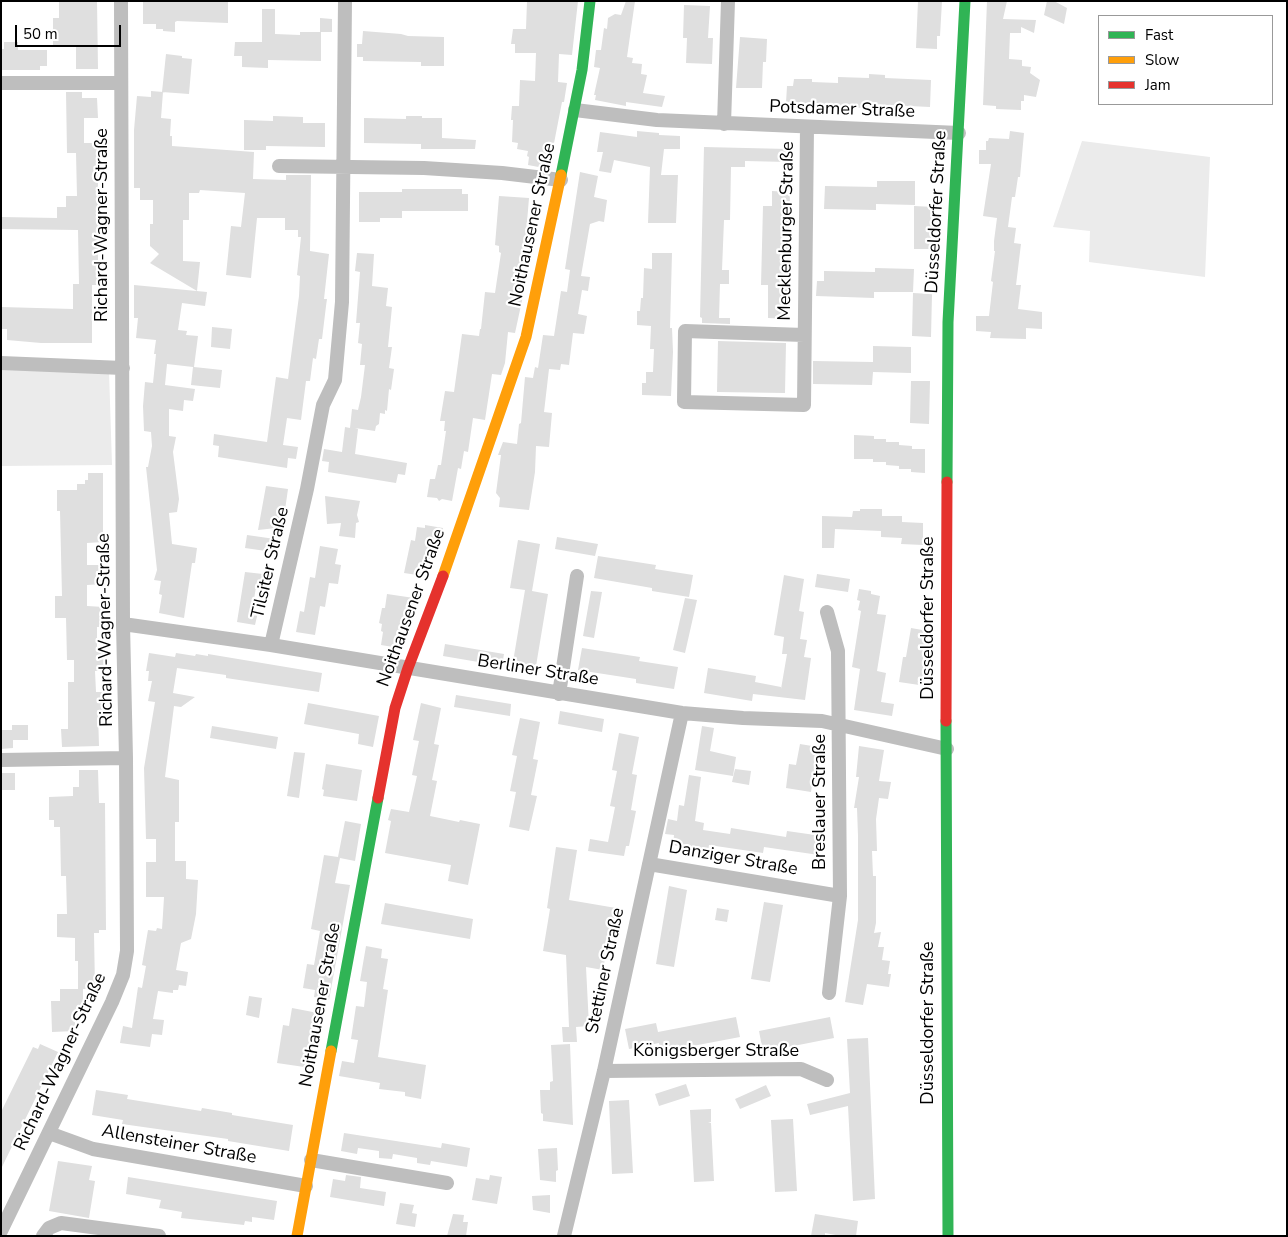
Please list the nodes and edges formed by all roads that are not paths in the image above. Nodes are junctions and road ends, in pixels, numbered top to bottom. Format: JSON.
{"nodes":[{"id":1,"x":121,"y":1,"type":"edge"},
{"id":2,"x":344,"y":1,"type":"edge"},
{"id":3,"x":590,"y":1,"type":"edge"},
{"id":4,"x":728,"y":1,"type":"edge"},
{"id":5,"x":965,"y":1,"type":"edge"},
{"id":6,"x":1,"y":83,"type":"edge"},
{"id":7,"x":121,"y":83,"type":"junction"},
{"id":8,"x":575,"y":110,"type":"junction"},
{"id":9,"x":724,"y":124,"type":"junction"},
{"id":10,"x":807,"y":127,"type":"junction"},
{"id":11,"x":959,"y":133,"type":"junction"},
{"id":12,"x":279,"y":166,"type":"dead end"},
{"id":13,"x":342,"y":166,"type":"junction"},
{"id":14,"x":561,"y":180,"type":"junction"},
{"id":15,"x":804,"y":335,"type":"junction"},
{"id":16,"x":1,"y":363,"type":"edge"},
{"id":17,"x":123,"y":368,"type":"junction"},
{"id":18,"x":577,"y":576,"type":"dead end"},
{"id":19,"x":827,"y":612,"type":"dead end"},
{"id":20,"x":123,"y":624,"type":"junction"},
{"id":21,"x":271,"y":645,"type":"junction"},
{"id":22,"x":408,"y":668,"type":"junction"},
{"id":23,"x":559,"y":694,"type":"junction"},
{"id":24,"x":682,"y":713,"type":"junction"},
{"id":25,"x":839,"y":724,"type":"junction"},
{"id":26,"x":947,"y":749,"type":"junction"},
{"id":27,"x":126,"y":758,"type":"junction"},
{"id":28,"x":1,"y":760,"type":"edge"},
{"id":29,"x":648,"y":864,"type":"junction"},
{"id":30,"x":840,"y":896,"type":"junction"},
{"id":31,"x":829,"y":993,"type":"dead end"},
{"id":32,"x":604,"y":1071,"type":"junction"},
{"id":33,"x":827,"y":1080,"type":"dead end"},
{"id":34,"x":49,"y":1133,"type":"junction"},
{"id":35,"x":311,"y":1160,"type":"junction"},
{"id":36,"x":447,"y":1183,"type":"dead end"},
{"id":37,"x":306,"y":1186,"type":"junction"},
{"id":38,"x":1,"y":1231,"type":"edge"},
{"id":39,"x":43,"y":1236,"type":"edge"},
{"id":40,"x":159,"y":1236,"type":"edge"},
{"id":41,"x":297,"y":1236,"type":"edge"},
{"id":42,"x":564,"y":1236,"type":"edge"},
{"id":43,"x":948,"y":1236,"type":"edge"}],
"edges":[{"from":1,"to":7,"type":"street","name":"Richard-Wagner-Straße"},
{"from":2,"to":13,"type":"street","name":"Tilsiter Straße"},
{"from":3,"to":8,"type":"street","name":"Noithausener Straße"},
{"from":4,"to":9,"type":"street"},
{"from":5,"to":11,"type":"street","name":"Düsseldorfer Straße"},
{"from":6,"to":7,"type":"street"},
{"from":7,"to":17,"type":"street","name":"Richard-Wagner-Straße"},
{"from":8,"to":9,"type":"street","name":"Potsdamer Straße"},
{"from":8,"to":14,"type":"street","name":"Noithausener Straße"},
{"from":9,"to":10,"type":"street","name":"Potsdamer Straße"},
{"from":10,"to":11,"type":"street","name":"Potsdamer Straße"},
{"from":10,"to":15,"type":"street","name":"Mecklenburger Straße"},
{"from":11,"to":26,"type":"street","name":"Düsseldorfer Straße"},
{"from":12,"to":13,"type":"street"},
{"from":13,"to":14,"type":"street"},
{"from":13,"to":21,"type":"street","name":"Tilsiter Straße"},
{"from":14,"to":22,"type":"street","name":"Noithausener Straße"},
{"from":15,"to":15,"type":"street","name":"Mecklenburger Straße"},
{"from":16,"to":17,"type":"street"},
{"from":17,"to":20,"type":"street","name":"Richard-Wagner-Straße"},
{"from":18,"to":23,"type":"street"},
{"from":19,"to":25,"type":"street","name":"Breslauer Straße"},
{"from":20,"to":21,"type":"street","name":"Berliner Straße"},
{"from":20,"to":27,"type":"street","name":"Richard-Wagner-Straße"},
{"from":21,"to":22,"type":"street","name":"Berliner Straße"},
{"from":22,"to":23,"type":"street","name":"Berliner Straße"},
{"from":22,"to":35,"type":"street","name":"Noithausener Straße"},
{"from":23,"to":24,"type":"street","name":"Berliner Straße"},
{"from":24,"to":25,"type":"street","name":"Berliner Straße"},
{"from":24,"to":29,"type":"street","name":"Stettiner Straße"},
{"from":25,"to":26,"type":"street","name":"Berliner Straße"},
{"from":25,"to":30,"type":"street","name":"Breslauer Straße"},
{"from":26,"to":43,"type":"street","name":"Düsseldorfer Straße"},
{"from":27,"to":28,"type":"street"},
{"from":27,"to":34,"type":"street","name":"Richard-Wagner-Straße"},
{"from":29,"to":30,"type":"street","name":"Danziger Straße"},
{"from":29,"to":32,"type":"street","name":"Stettiner Straße"},
{"from":30,"to":31,"type":"street","name":"Breslauer Straße"},
{"from":32,"to":33,"type":"street","name":"Königsberger Straße"},
{"from":32,"to":42,"type":"street","name":"Stettiner Straße"},
{"from":34,"to":37,"type":"street","name":"Allensteiner Straße"},
{"from":34,"to":38,"type":"street","name":"Richard-Wagner-Straße"},
{"from":35,"to":36,"type":"street"},
{"from":35,"to":37,"type":"street","name":"Noithausener Straße"},
{"from":37,"to":41,"type":"street","name":"Noithausener Straße"},
{"from":39,"to":40,"type":"street"}]}
